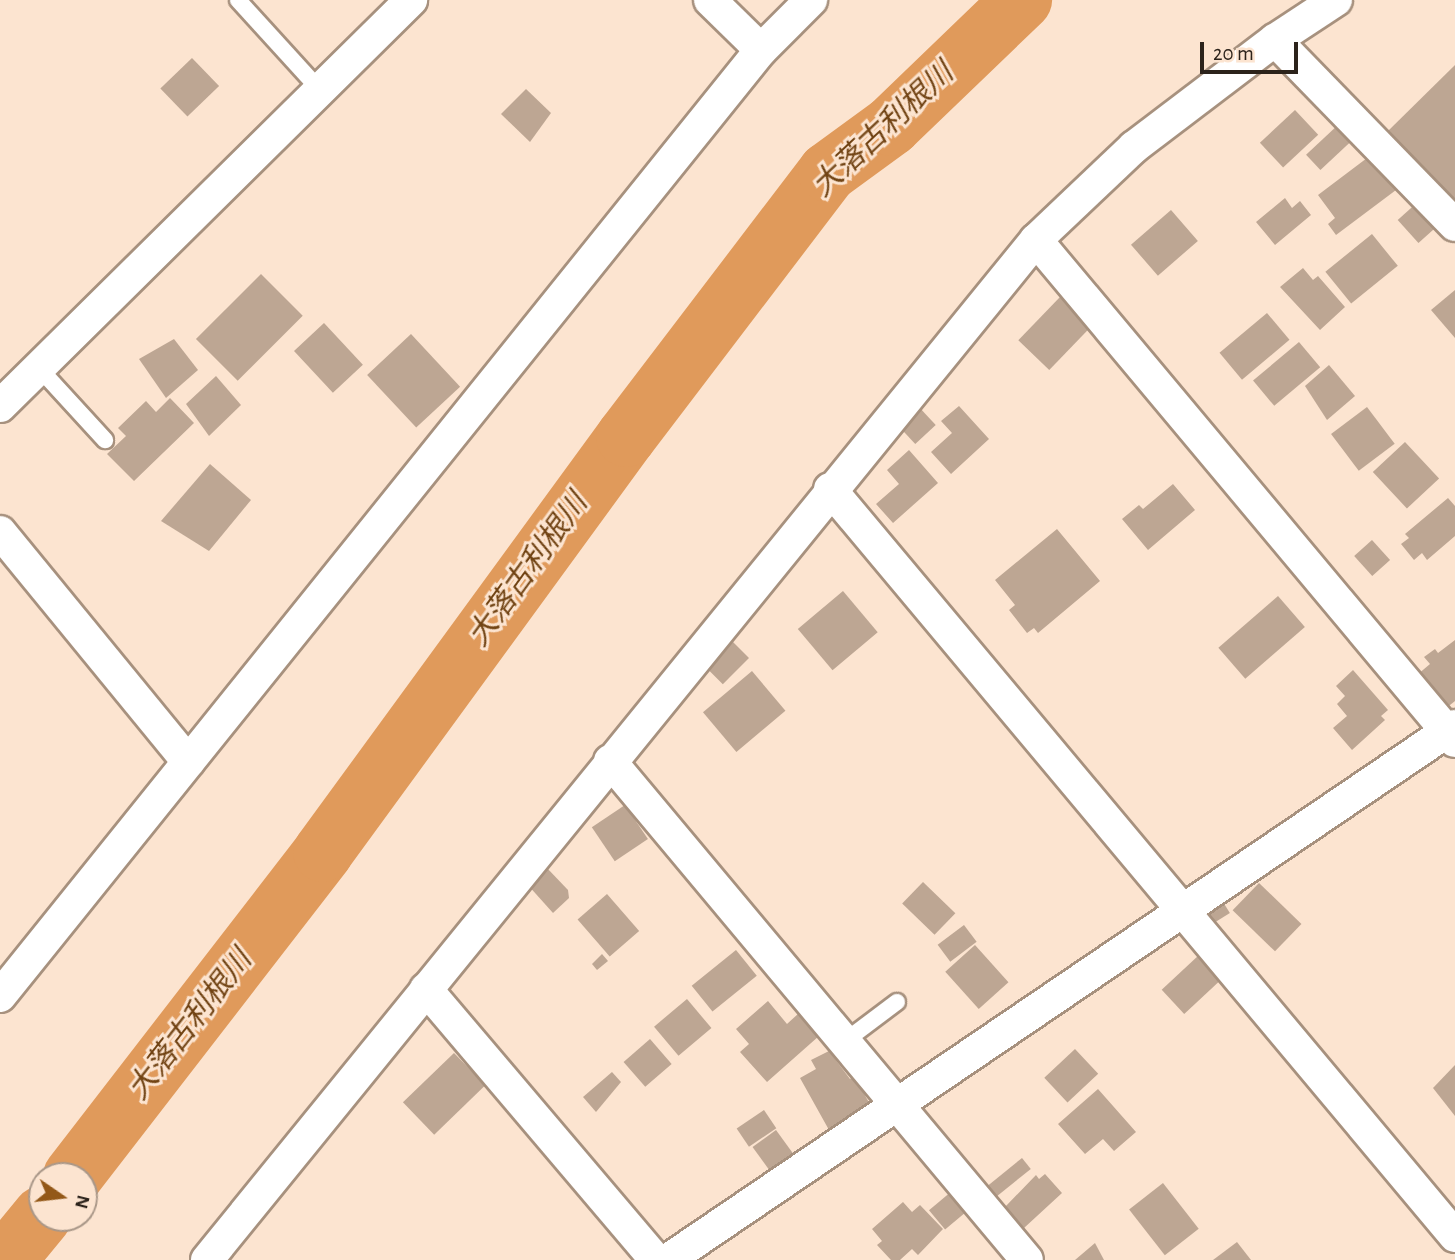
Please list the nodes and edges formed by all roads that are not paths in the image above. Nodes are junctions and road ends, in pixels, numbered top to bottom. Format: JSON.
{"nodes":[{"id":1,"x":238,"y":0,"type":"edge"},
{"id":2,"x":411,"y":0,"type":"edge"},
{"id":3,"x":710,"y":0,"type":"edge"},
{"id":4,"x":811,"y":0,"type":"edge"},
{"id":5,"x":1336,"y":0,"type":"edge"},
{"id":6,"x":1275,"y":40,"type":"junction"},
{"id":7,"x":761,"y":50,"type":"junction"},
{"id":8,"x":320,"y":90,"type":"junction"},
{"id":9,"x":1455,"y":225,"type":"edge"},
{"id":10,"x":1036,"y":240,"type":"junction"},
{"id":11,"x":39,"y":368,"type":"junction"},
{"id":12,"x":0,"y":406,"type":"edge"},
{"id":13,"x":105,"y":440,"type":"dead end"},
{"id":14,"x":830,"y":489,"type":"junction"},
{"id":15,"x":0,"y":532,"type":"edge"},
{"id":16,"x":1452,"y":733,"type":"edge"},
{"id":17,"x":610,"y":761,"type":"junction"},
{"id":18,"x":188,"y":762,"type":"junction"},
{"id":19,"x":1183,"y":910,"type":"junction"},
{"id":20,"x":426,"y":989,"type":"junction"},
{"id":21,"x":0,"y":996,"type":"edge"},
{"id":22,"x":897,"y":1002,"type":"dead end"},
{"id":23,"x":845,"y":1041,"type":"junction"},
{"id":24,"x":898,"y":1104,"type":"junction"},
{"id":25,"x":1455,"y":1236,"type":"edge"},
{"id":26,"x":207,"y":1260,"type":"edge"},
{"id":27,"x":656,"y":1260,"type":"edge"},
{"id":28,"x":668,"y":1260,"type":"edge"},
{"id":29,"x":1027,"y":1260,"type":"edge"}],
"edges":[{"from":1,"to":8,"type":"lane"},
{"from":2,"to":8,"type":"street"},
{"from":3,"to":7,"type":"street"},
{"from":4,"to":7,"type":"street"},
{"from":5,"to":6,"type":"street"},
{"from":6,"to":9,"type":"street"},
{"from":6,"to":10,"type":"street"},
{"from":7,"to":18,"type":"street"},
{"from":8,"to":11,"type":"street"},
{"from":10,"to":14,"type":"street"},
{"from":10,"to":16,"type":"street"},
{"from":11,"to":12,"type":"street"},
{"from":11,"to":13,"type":"lane"},
{"from":14,"to":17,"type":"street"},
{"from":14,"to":19,"type":"street"},
{"from":15,"to":18,"type":"street"},
{"from":16,"to":19,"type":"street"},
{"from":17,"to":20,"type":"street"},
{"from":17,"to":23,"type":"street"},
{"from":18,"to":21,"type":"street"},
{"from":19,"to":24,"type":"street"},
{"from":19,"to":25,"type":"street"},
{"from":20,"to":26,"type":"street"},
{"from":20,"to":27,"type":"street"},
{"from":22,"to":23,"type":"lane"},
{"from":23,"to":24,"type":"street"},
{"from":24,"to":28,"type":"street"},
{"from":24,"to":29,"type":"street"}]}
